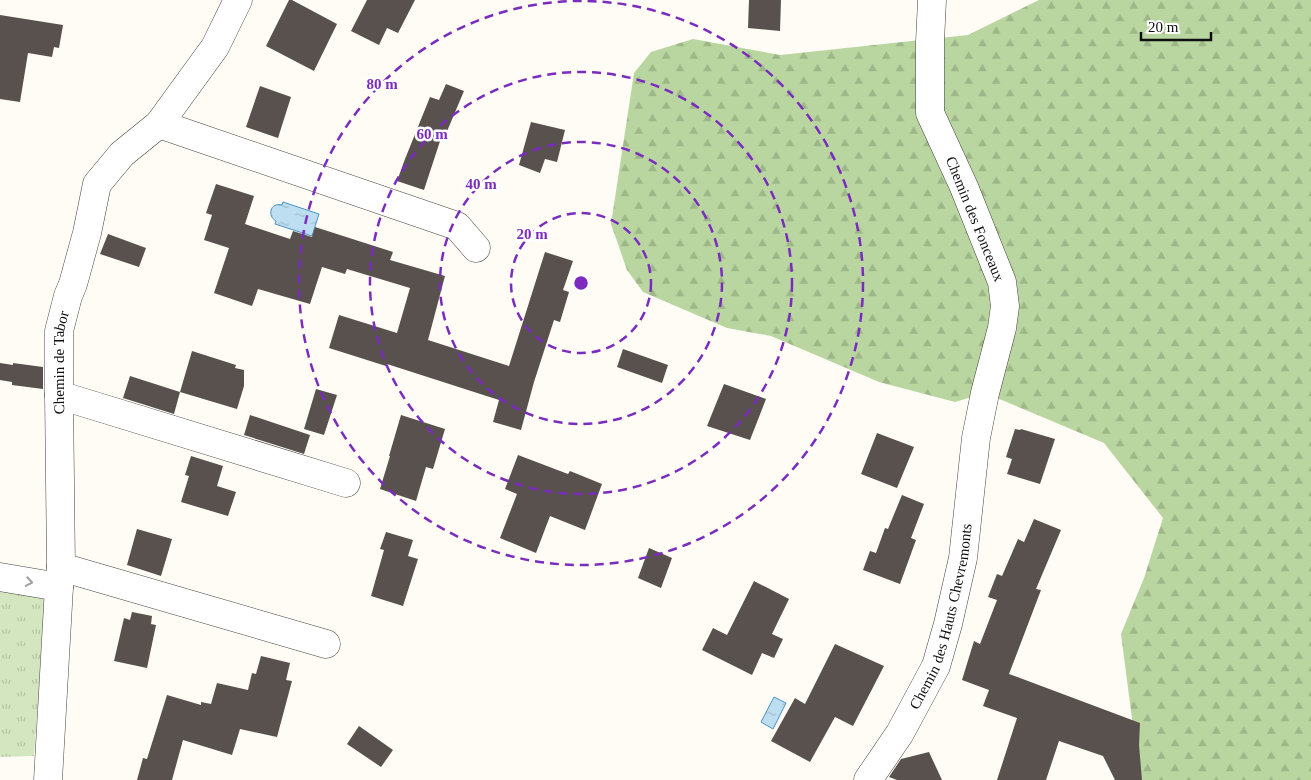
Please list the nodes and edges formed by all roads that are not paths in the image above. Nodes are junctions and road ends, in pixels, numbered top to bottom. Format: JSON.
{"nodes":[{"id":1,"x":238,"y":0,"type":"edge"},
{"id":2,"x":932,"y":0,"type":"edge"},
{"id":3,"x":159,"y":124,"type":"junction"},
{"id":4,"x":476,"y":248,"type":"dead end"},
{"id":5,"x":59,"y":395,"type":"junction"},
{"id":6,"x":976,"y":438,"type":"joint"},
{"id":7,"x":346,"y":483,"type":"dead end"},
{"id":8,"x":0,"y":577,"type":"edge"},
{"id":9,"x":60,"y":577,"type":"junction"},
{"id":10,"x":326,"y":644,"type":"dead end"},
{"id":11,"x":48,"y":780,"type":"edge"},
{"id":12,"x":868,"y":780,"type":"edge"}],
"edges":[{"from":1,"to":3,"type":"street","name":"Chemin de Tabor"},
{"from":2,"to":6,"type":"street","name":"Chemin des Fonceaux"},
{"from":3,"to":4,"type":"street"},
{"from":3,"to":5,"type":"street","name":"Chemin de Tabor"},
{"from":5,"to":7,"type":"street"},
{"from":5,"to":9,"type":"street","name":"Chemin de Tabor"},
{"from":6,"to":12,"type":"street","name":"Chemin des Hauts Chevremonts"},
{"from":8,"to":9,"type":"street","one_way":true},
{"from":9,"to":10,"type":"street"},
{"from":9,"to":11,"type":"street","name":"Chemin de Tabor"}]}
